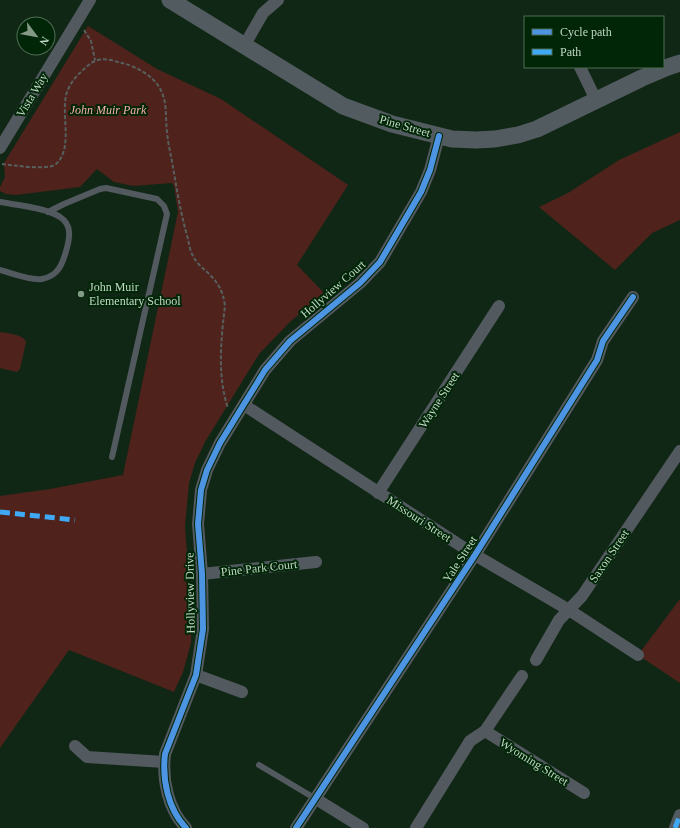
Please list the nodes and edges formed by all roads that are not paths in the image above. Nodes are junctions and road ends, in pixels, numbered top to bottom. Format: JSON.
{"nodes":[{"id":1,"x":90,"y":0,"type":"edge"},
{"id":2,"x":170,"y":0,"type":"edge"},
{"id":3,"x":278,"y":0,"type":"edge"},
{"id":4,"x":244,"y":46,"type":"junction"},
{"id":5,"x":680,"y":63,"type":"edge"},
{"id":6,"x":580,"y":68,"type":"edge"},
{"id":7,"x":596,"y":100,"type":"junction"},
{"id":8,"x":439,"y":136,"type":"junction"},
{"id":9,"x":0,"y":148,"type":"edge"},
{"id":10,"x":0,"y":202,"type":"edge"},
{"id":11,"x":48,"y":212,"type":"junction"},
{"id":12,"x":0,"y":270,"type":"edge"},
{"id":13,"x":633,"y":297,"type":"dead end"},
{"id":14,"x":499,"y":306,"type":"dead end"},
{"id":15,"x":244,"y":405,"type":"junction"},
{"id":16,"x":680,"y":451,"type":"edge"},
{"id":17,"x":112,"y":456,"type":"dead end"},
{"id":18,"x":378,"y":493,"type":"junction"},
{"id":19,"x":475,"y":555,"type":"junction"},
{"id":20,"x":316,"y":562,"type":"dead end"},
{"id":21,"x":202,"y":574,"type":"junction"},
{"id":22,"x":569,"y":610,"type":"junction"},
{"id":23,"x":638,"y":655,"type":"dead end"},
{"id":24,"x":536,"y":660,"type":"dead end"},
{"id":25,"x":196,"y":675,"type":"junction"},
{"id":26,"x":522,"y":676,"type":"dead end"},
{"id":27,"x":242,"y":692,"type":"dead end"},
{"id":28,"x":485,"y":731,"type":"junction"},
{"id":29,"x":75,"y":746,"type":"dead end"},
{"id":30,"x":164,"y":762,"type":"junction"},
{"id":31,"x":259,"y":765,"type":"dead end"},
{"id":32,"x":584,"y":793,"type":"dead end"},
{"id":33,"x":316,"y":799,"type":"junction"},
{"id":34,"x":680,"y":815,"type":"edge"},
{"id":35,"x":186,"y":828,"type":"edge"},
{"id":36,"x":296,"y":828,"type":"edge"},
{"id":37,"x":363,"y":828,"type":"edge"},
{"id":38,"x":416,"y":828,"type":"edge"},
{"id":39,"x":675,"y":828,"type":"edge"}],
"edges":[{"from":1,"to":9,"type":"street","name":"Vista Way"},
{"from":2,"to":4,"type":"street","name":"Pine Street"},
{"from":3,"to":4,"type":"street"},
{"from":4,"to":8,"type":"street","name":"Pine Street"},
{"from":5,"to":7,"type":"street","name":"Pine Street"},
{"from":6,"to":7,"type":"street"},
{"from":7,"to":8,"type":"street","name":"Pine Street"},
{"from":8,"to":15,"type":"street","name":"Hollyview Court"},
{"from":10,"to":11,"type":"lane"},
{"from":11,"to":12,"type":"lane"},
{"from":11,"to":17,"type":"lane"},
{"from":13,"to":19,"type":"street","name":"Yale Street"},
{"from":14,"to":18,"type":"street","name":"Wayne Street"},
{"from":15,"to":18,"type":"street","name":"Missouri Street"},
{"from":15,"to":21,"type":"street","name":"Hollyview Drive"},
{"from":16,"to":22,"type":"street","name":"Saxon Street"},
{"from":18,"to":19,"type":"street","name":"Missouri Street"},
{"from":19,"to":22,"type":"street","name":"Missouri Street"},
{"from":19,"to":33,"type":"street","name":"Yale Street"},
{"from":20,"to":21,"type":"street","name":"Pine Park Court"},
{"from":21,"to":25,"type":"street","name":"Hollyview Drive"},
{"from":22,"to":23,"type":"street","name":"Missouri Street"},
{"from":22,"to":24,"type":"street","name":"Saxon Street"},
{"from":25,"to":27,"type":"street"},
{"from":25,"to":30,"type":"street","name":"Hollyview Drive"},
{"from":26,"to":28,"type":"street"},
{"from":28,"to":32,"type":"street","name":"Wyoming Street"},
{"from":28,"to":38,"type":"street"},
{"from":29,"to":30,"type":"street"},
{"from":30,"to":35,"type":"street","name":"Hollyview Drive"},
{"from":31,"to":33,"type":"lane"},
{"from":33,"to":36,"type":"street","name":"Yale Street"},
{"from":33,"to":37,"type":"street"},
{"from":34,"to":39,"type":"street"}]}
